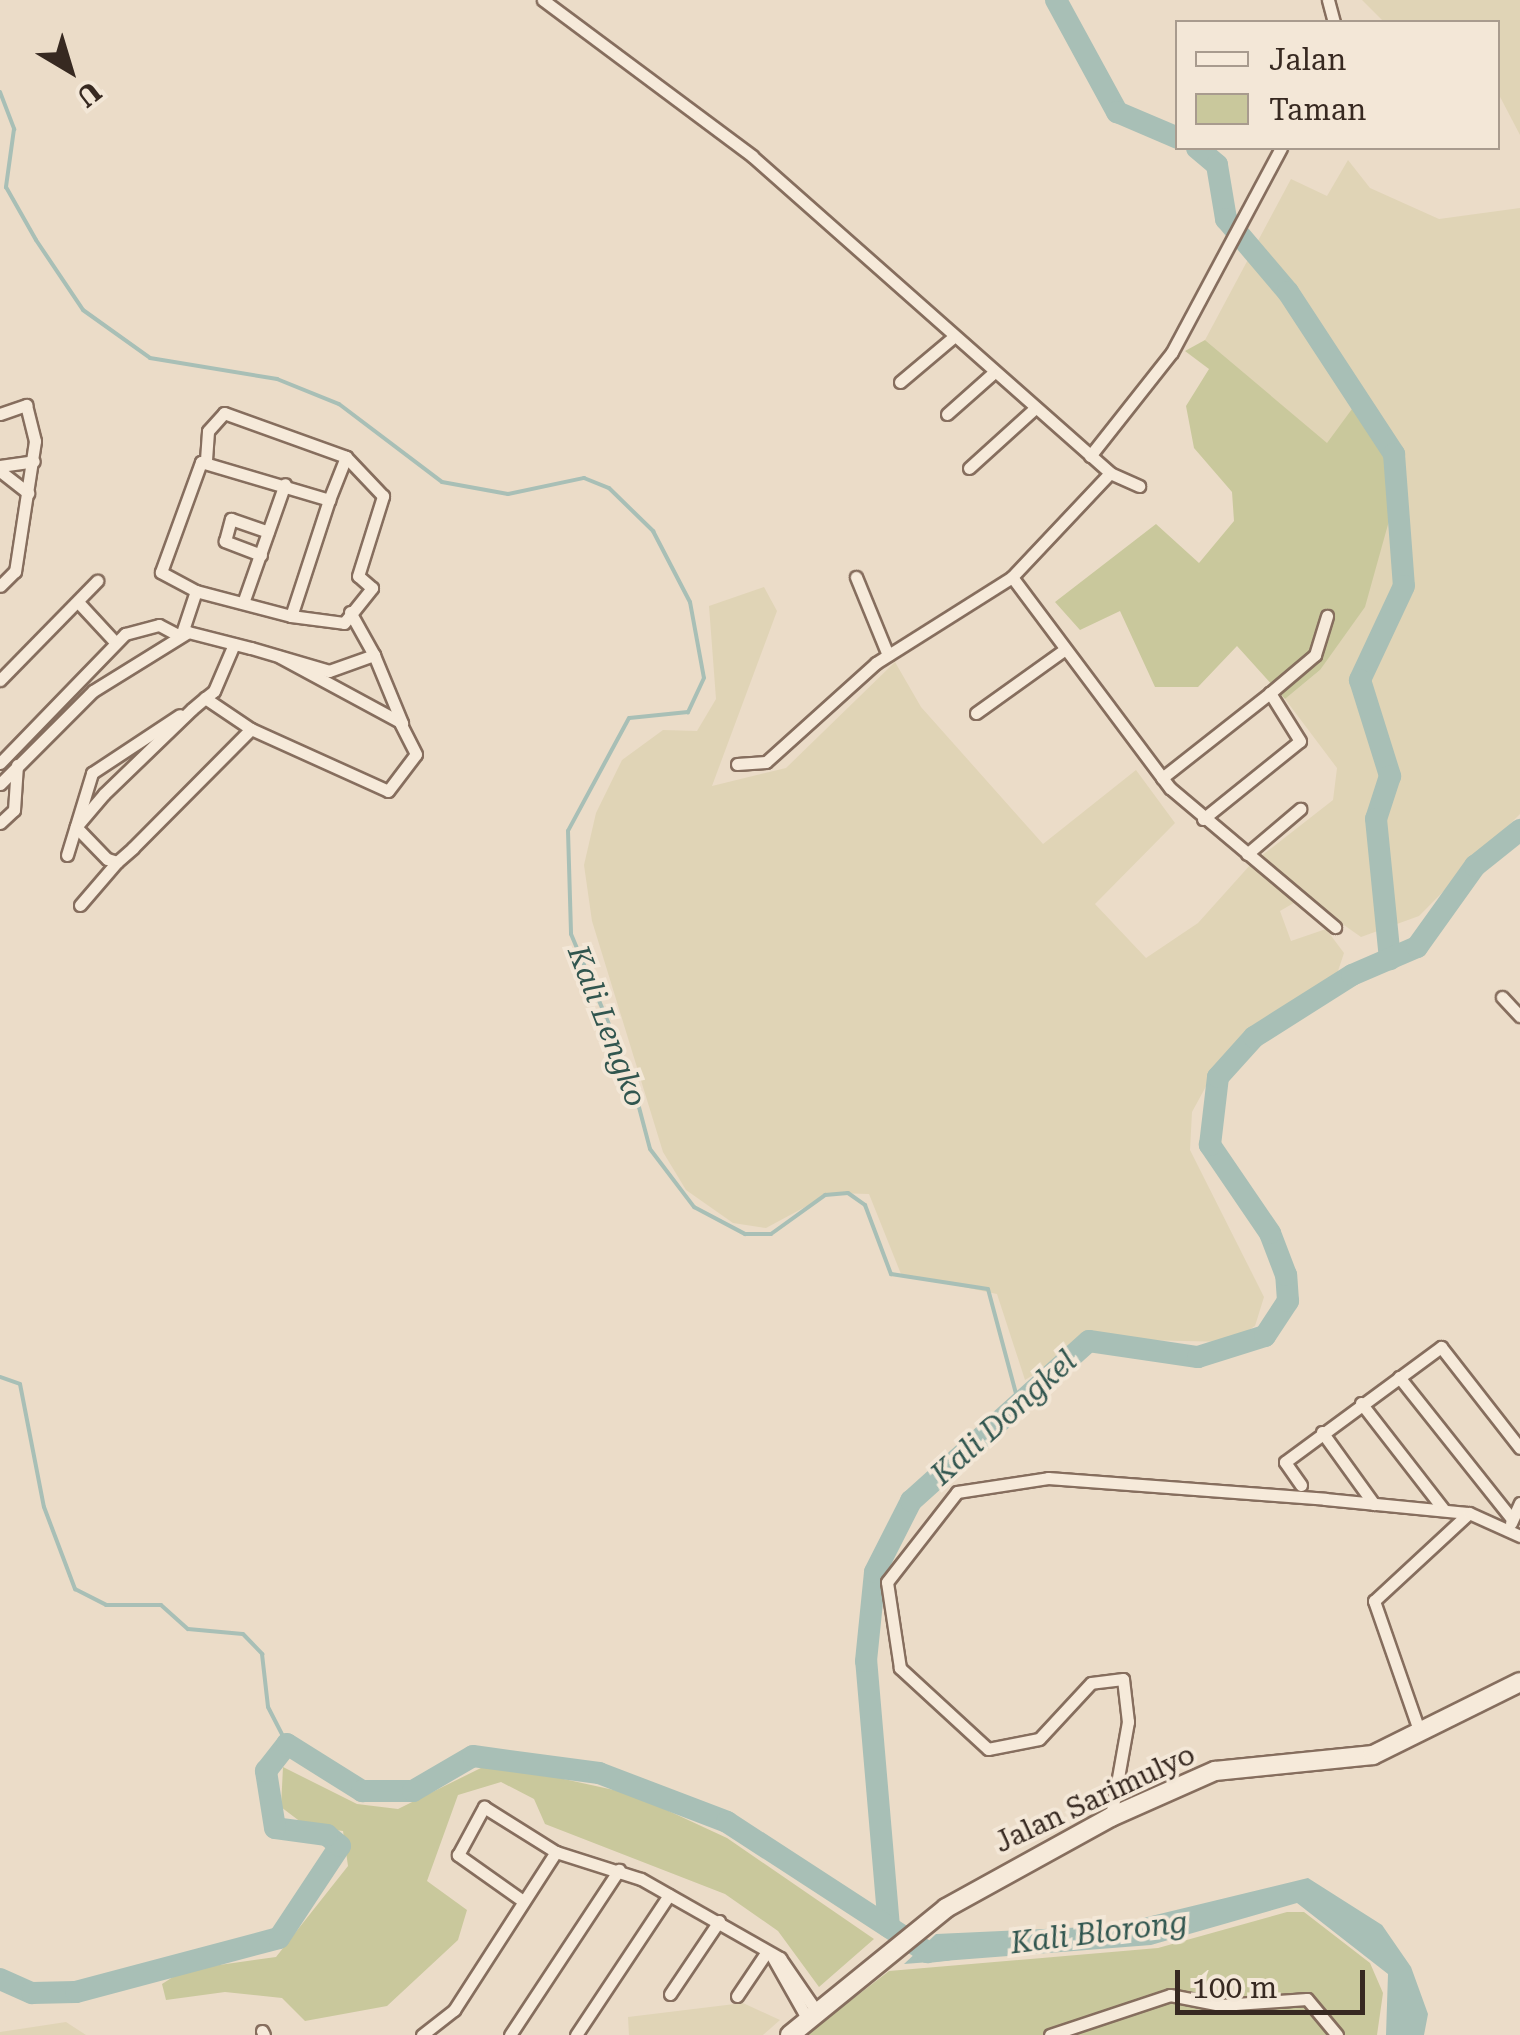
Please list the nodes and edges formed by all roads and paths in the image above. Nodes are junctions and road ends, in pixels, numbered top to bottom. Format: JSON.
{"nodes":[{"id":1,"x":544,"y":0,"type":"edge"},
{"id":2,"x":1280,"y":150,"type":"edge"},
{"id":3,"x":952,"y":339,"type":"junction"},
{"id":4,"x":991,"y":375,"type":"junction"},
{"id":5,"x":900,"y":382,"type":"dead end"},
{"id":6,"x":1033,"y":410,"type":"junction"},
{"id":7,"x":0,"y":414,"type":"edge"},
{"id":8,"x":947,"y":414,"type":"dead end"},
{"id":9,"x":1090,"y":456,"type":"junction"},
{"id":10,"x":346,"y":457,"type":"junction"},
{"id":11,"x":206,"y":460,"type":"junction"},
{"id":12,"x":34,"y":461,"type":"junction"},
{"id":13,"x":0,"y":468,"type":"edge"},
{"id":14,"x":969,"y":468,"type":"dead end"},
{"id":15,"x":1110,"y":473,"type":"junction"},
{"id":16,"x":285,"y":484,"type":"junction"},
{"id":17,"x":1139,"y":486,"type":"dead end"},
{"id":18,"x":28,"y":494,"type":"junction"},
{"id":19,"x":329,"y":500,"type":"junction"},
{"id":20,"x":268,"y":532,"type":"junction"},
{"id":21,"x":261,"y":555,"type":"junction"},
{"id":22,"x":1012,"y":577,"type":"junction"},
{"id":23,"x":856,"y":578,"type":"dead end"},
{"id":24,"x":97,"y":581,"type":"dead end"},
{"id":25,"x":0,"y":586,"type":"edge"},
{"id":26,"x":196,"y":591,"type":"junction"},
{"id":27,"x":78,"y":602,"type":"junction"},
{"id":28,"x":243,"y":603,"type":"junction"},
{"id":29,"x":352,"y":608,"type":"junction"},
{"id":30,"x":292,"y":616,"type":"junction"},
{"id":31,"x":1327,"y":616,"type":"dead end"},
{"id":32,"x":179,"y":634,"type":"junction"},
{"id":33,"x":115,"y":642,"type":"junction"},
{"id":34,"x":234,"y":644,"type":"junction"},
{"id":35,"x":1064,"y":650,"type":"junction"},
{"id":36,"x":374,"y":654,"type":"junction"},
{"id":37,"x":888,"y":655,"type":"junction"},
{"id":38,"x":280,"y":657,"type":"junction"},
{"id":39,"x":329,"y":671,"type":"junction"},
{"id":40,"x":0,"y":680,"type":"edge"},
{"id":41,"x":1270,"y":693,"type":"junction"},
{"id":42,"x":338,"y":694,"type":"junction"},
{"id":43,"x":205,"y":698,"type":"junction"},
{"id":44,"x":189,"y":712,"type":"junction"},
{"id":45,"x":976,"y":714,"type":"dead end"},
{"id":46,"x":43,"y":716,"type":"junction"},
{"id":47,"x":401,"y":724,"type":"junction"},
{"id":48,"x":52,"y":728,"type":"junction"},
{"id":49,"x":250,"y":730,"type":"junction"},
{"id":50,"x":0,"y":763,"type":"edge"},
{"id":51,"x":737,"y":764,"type":"dead end"},
{"id":52,"x":18,"y":765,"type":"junction"},
{"id":53,"x":1162,"y":778,"type":"junction"},
{"id":54,"x":0,"y":784,"type":"edge"},
{"id":55,"x":1300,"y":809,"type":"dead end"},
{"id":56,"x":1204,"y":819,"type":"junction"},
{"id":57,"x":0,"y":823,"type":"edge"},
{"id":58,"x":76,"y":827,"type":"junction"},
{"id":59,"x":67,"y":854,"type":"dead end"},
{"id":60,"x":1246,"y":854,"type":"junction"},
{"id":61,"x":117,"y":862,"type":"junction"},
{"id":62,"x":80,"y":905,"type":"dead end"},
{"id":63,"x":1335,"y":926,"type":"dead end"},
{"id":64,"x":1502,"y":997,"type":"dead end"},
{"id":65,"x":1520,"y":1016,"type":"edge"},
{"id":66,"x":1399,"y":1376,"type":"junction"},
{"id":67,"x":1361,"y":1403,"type":"junction"},
{"id":68,"x":1322,"y":1432,"type":"junction"},
{"id":69,"x":1520,"y":1448,"type":"edge"},
{"id":70,"x":1302,"y":1485,"type":"dead end"},
{"id":71,"x":1374,"y":1504,"type":"junction"},
{"id":72,"x":1520,"y":1504,"type":"edge"},
{"id":73,"x":1444,"y":1510,"type":"junction"},
{"id":74,"x":1469,"y":1513,"type":"junction"},
{"id":75,"x":1511,"y":1518,"type":"junction"},
{"id":76,"x":1516,"y":1534,"type":"edge"},
{"id":77,"x":1520,"y":1682,"type":"edge"},
{"id":78,"x":1420,"y":1733,"type":"junction"},
{"id":79,"x":1111,"y":1817,"type":"junction"},
{"id":80,"x":556,"y":1852,"type":"junction"},
{"id":81,"x":618,"y":1870,"type":"junction"},
{"id":82,"x":670,"y":1895,"type":"junction"},
{"id":83,"x":524,"y":1901,"type":"junction"},
{"id":84,"x":718,"y":1921,"type":"junction"},
{"id":85,"x":772,"y":1956,"type":"junction"},
{"id":86,"x":670,"y":1994,"type":"dead end"},
{"id":87,"x":737,"y":1996,"type":"dead end"},
{"id":88,"x":813,"y":2016,"type":"junction"},
{"id":89,"x":422,"y":2035,"type":"edge"},
{"id":90,"x":510,"y":2035,"type":"edge"},
{"id":91,"x":576,"y":2035,"type":"edge"},
{"id":92,"x":790,"y":2035,"type":"edge"},
{"id":93,"x":1050,"y":2035,"type":"edge"},
{"id":94,"x":1336,"y":2035,"type":"edge"}],
"edges":[{"from":1,"to":3,"type":"street"},
{"from":2,"to":9,"type":"street"},
{"from":3,"to":4,"type":"street"},
{"from":3,"to":5,"type":"street"},
{"from":4,"to":6,"type":"street"},
{"from":4,"to":8,"type":"street"},
{"from":6,"to":9,"type":"street"},
{"from":6,"to":14,"type":"street"},
{"from":7,"to":12,"type":"street"},
{"from":9,"to":15,"type":"street"},
{"from":10,"to":11,"type":"street"},
{"from":10,"to":19,"type":"street"},
{"from":10,"to":29,"type":"street"},
{"from":11,"to":16,"type":"street"},
{"from":11,"to":26,"type":"street"},
{"from":12,"to":13,"type":"street"},
{"from":12,"to":18,"type":"street"},
{"from":13,"to":18,"type":"street"},
{"from":15,"to":17,"type":"street"},
{"from":15,"to":22,"type":"street"},
{"from":16,"to":19,"type":"street"},
{"from":16,"to":20,"type":"street"},
{"from":18,"to":25,"type":"street"},
{"from":19,"to":30,"type":"street"},
{"from":20,"to":21,"type":"street"},
{"from":20,"to":21,"type":"street"},
{"from":21,"to":28,"type":"street"},
{"from":22,"to":35,"type":"street"},
{"from":22,"to":37,"type":"street"},
{"from":23,"to":37,"type":"street"},
{"from":24,"to":27,"type":"street"},
{"from":26,"to":28,"type":"street"},
{"from":26,"to":32,"type":"street"},
{"from":27,"to":33,"type":"street"},
{"from":27,"to":40,"type":"street"},
{"from":28,"to":30,"type":"street"},
{"from":29,"to":30,"type":"street"},
{"from":29,"to":36,"type":"street"},
{"from":31,"to":41,"type":"street"},
{"from":32,"to":33,"type":"street"},
{"from":32,"to":34,"type":"street"},
{"from":32,"to":48,"type":"street"},
{"from":33,"to":46,"type":"street"},
{"from":34,"to":38,"type":"street"},
{"from":34,"to":43,"type":"street"},
{"from":35,"to":45,"type":"street"},
{"from":35,"to":53,"type":"street"},
{"from":36,"to":39,"type":"street"},
{"from":36,"to":47,"type":"street"},
{"from":37,"to":51,"type":"street"},
{"from":38,"to":39,"type":"street"},
{"from":38,"to":42,"type":"street"},
{"from":39,"to":42,"type":"street"},
{"from":41,"to":53,"type":"street"},
{"from":41,"to":56,"type":"street"},
{"from":42,"to":47,"type":"street"},
{"from":43,"to":44,"type":"street"},
{"from":43,"to":49,"type":"street"},
{"from":44,"to":58,"type":"street"},
{"from":44,"to":58,"type":"street"},
{"from":46,"to":48,"type":"street"},
{"from":46,"to":50,"type":"street"},
{"from":47,"to":49,"type":"street"},
{"from":48,"to":52,"type":"street"},
{"from":49,"to":61,"type":"street"},
{"from":52,"to":54,"type":"street"},
{"from":52,"to":57,"type":"street"},
{"from":53,"to":56,"type":"street"},
{"from":55,"to":60,"type":"street"},
{"from":56,"to":60,"type":"street"},
{"from":58,"to":59,"type":"street"},
{"from":58,"to":61,"type":"street"},
{"from":60,"to":63,"type":"street"},
{"from":61,"to":62,"type":"street"},
{"from":64,"to":65,"type":"street"},
{"from":66,"to":67,"type":"street"},
{"from":66,"to":69,"type":"street"},
{"from":66,"to":75,"type":"street"},
{"from":67,"to":68,"type":"street"},
{"from":67,"to":73,"type":"street"},
{"from":68,"to":70,"type":"street"},
{"from":68,"to":71,"type":"street"},
{"from":71,"to":73,"type":"street"},
{"from":71,"to":79,"type":"street"},
{"from":72,"to":75,"type":"street"},
{"from":73,"to":74,"type":"street"},
{"from":74,"to":76,"type":"street"},
{"from":74,"to":78,"type":"street"},
{"from":75,"to":76,"type":"street"},
{"from":77,"to":78,"type":"street","name":"Jalan Sarimulyo"},
{"from":78,"to":79,"type":"street","name":"Jalan Sarimulyo"},
{"from":79,"to":88,"type":"street","name":"Jalan Sarimulyo"},
{"from":80,"to":81,"type":"street"},
{"from":80,"to":83,"type":"street"},
{"from":80,"to":83,"type":"street"},
{"from":81,"to":82,"type":"street"},
{"from":81,"to":90,"type":"street"},
{"from":82,"to":84,"type":"street"},
{"from":82,"to":91,"type":"street"},
{"from":83,"to":89,"type":"street"},
{"from":84,"to":85,"type":"street"},
{"from":84,"to":86,"type":"street"},
{"from":85,"to":87,"type":"street"},
{"from":85,"to":88,"type":"street"},
{"from":88,"to":92,"type":"street","name":"Jalan Sarimulyo"},
{"from":93,"to":94,"type":"street"}]}
